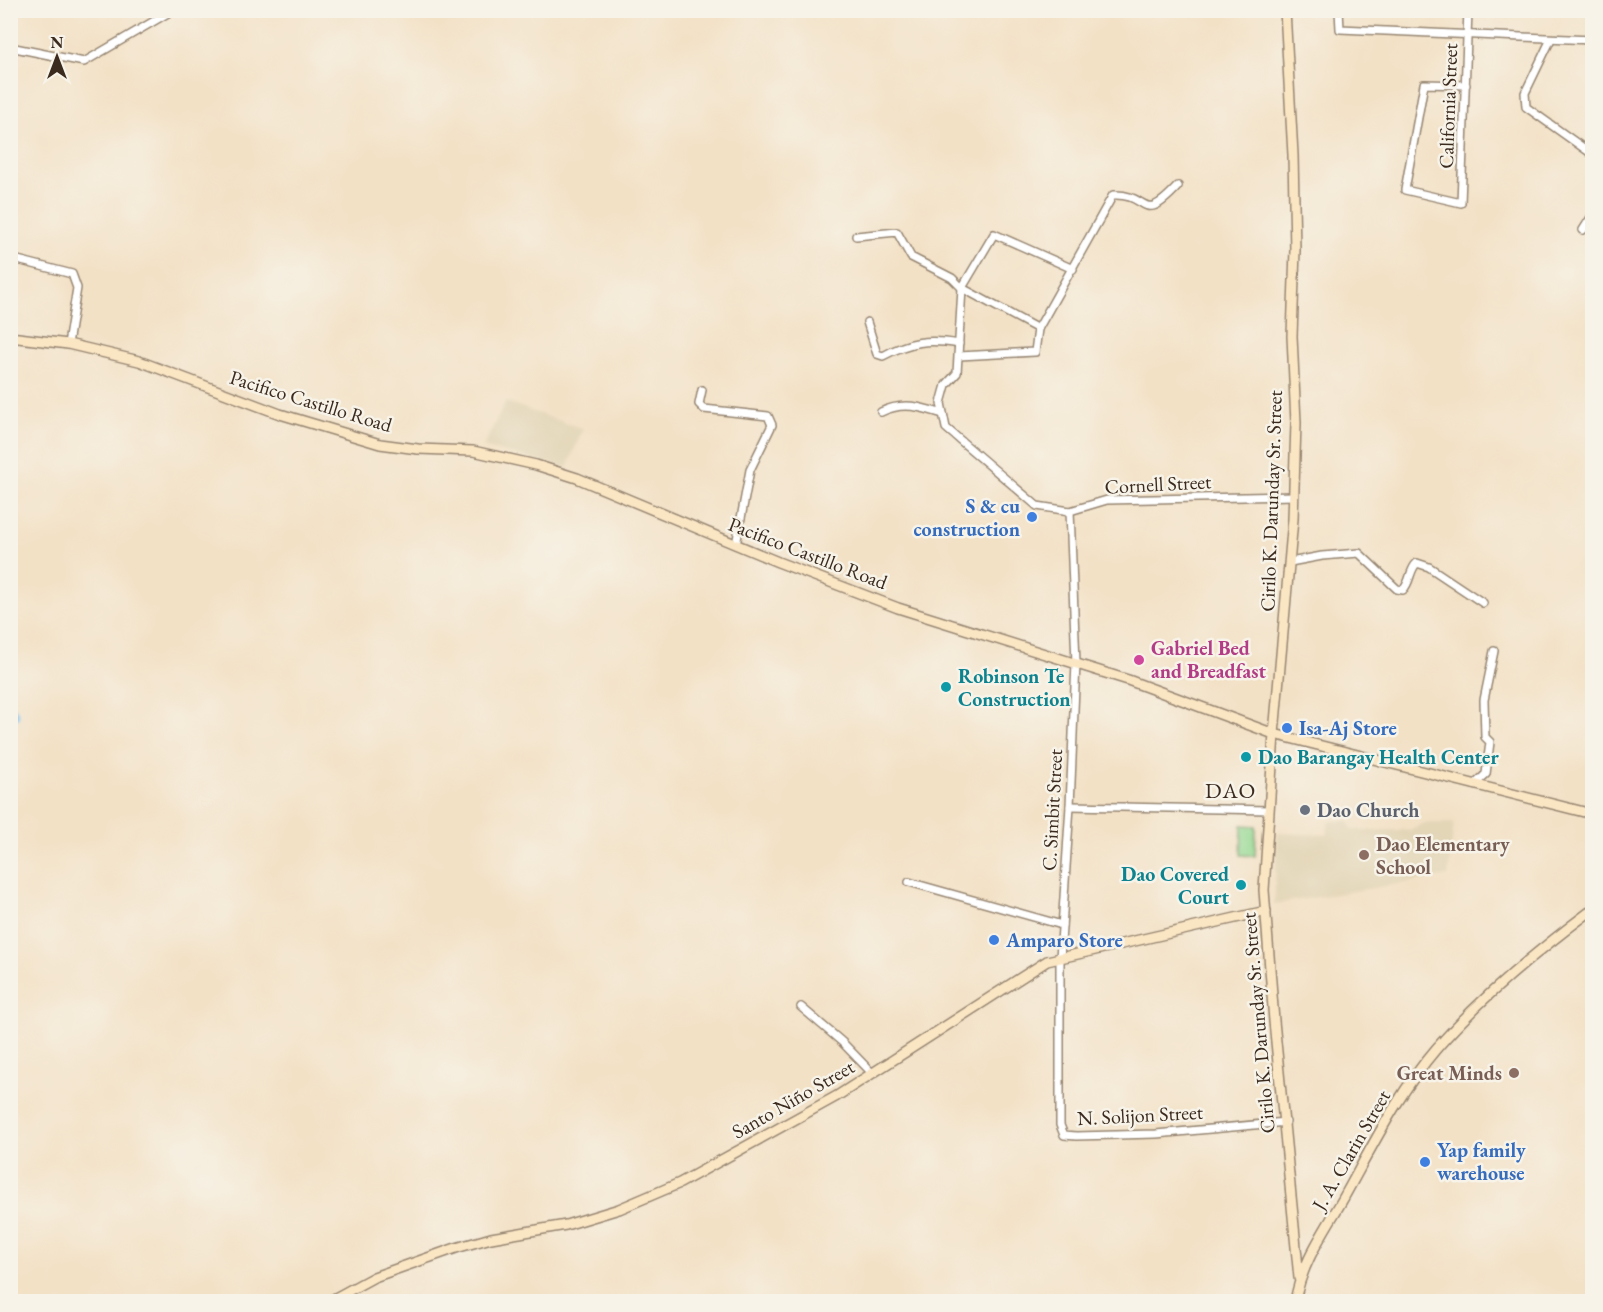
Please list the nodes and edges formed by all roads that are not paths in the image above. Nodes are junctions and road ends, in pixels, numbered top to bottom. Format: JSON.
{"nodes":[{"id":1,"x":173,"y":10,"type":"edge"},
{"id":2,"x":1285,"y":10,"type":"edge"},
{"id":3,"x":1339,"y":10,"type":"edge"},
{"id":4,"x":1468,"y":10,"type":"edge"},
{"id":5,"x":1467,"y":33,"type":"junction"},
{"id":6,"x":1551,"y":39,"type":"junction"},
{"id":7,"x":1593,"y":40,"type":"edge"},
{"id":8,"x":10,"y":46,"type":"edge"},
{"id":9,"x":1466,"y":85,"type":"junction"},
{"id":10,"x":1593,"y":154,"type":"edge"},
{"id":11,"x":1178,"y":186,"type":"dead end"},
{"id":12,"x":1593,"y":216,"type":"edge"},
{"id":13,"x":1584,"y":230,"type":"dead end"},
{"id":14,"x":856,"y":236,"type":"dead end"},
{"id":15,"x":10,"y":258,"type":"edge"},
{"id":16,"x":1073,"y":269,"type":"junction"},
{"id":17,"x":962,"y":288,"type":"junction"},
{"id":18,"x":867,"y":322,"type":"dead end"},
{"id":19,"x":1038,"y":329,"type":"junction"},
{"id":20,"x":10,"y":337,"type":"edge"},
{"id":21,"x":68,"y":344,"type":"junction"},
{"id":22,"x":959,"y":344,"type":"junction"},
{"id":23,"x":960,"y":356,"type":"junction"},
{"id":24,"x":702,"y":390,"type":"dead end"},
{"id":25,"x":881,"y":412,"type":"dead end"},
{"id":26,"x":943,"y":414,"type":"junction"},
{"id":27,"x":1294,"y":495,"type":"junction"},
{"id":28,"x":1070,"y":510,"type":"junction"},
{"id":29,"x":736,"y":545,"type":"junction"},
{"id":30,"x":1290,"y":562,"type":"junction"},
{"id":31,"x":1483,"y":603,"type":"dead end"},
{"id":32,"x":1494,"y":651,"type":"dead end"},
{"id":33,"x":1076,"y":663,"type":"junction"},
{"id":34,"x":1274,"y":734,"type":"junction"},
{"id":35,"x":1474,"y":785,"type":"junction"},
{"id":36,"x":1070,"y":806,"type":"junction"},
{"id":37,"x":1269,"y":810,"type":"junction"},
{"id":38,"x":1593,"y":814,"type":"edge"},
{"id":39,"x":909,"y":882,"type":"dead end"},
{"id":40,"x":1593,"y":910,"type":"edge"},
{"id":41,"x":1266,"y":911,"type":"junction"},
{"id":42,"x":1062,"y":925,"type":"junction"},
{"id":43,"x":1060,"y":958,"type":"junction"},
{"id":44,"x":801,"y":1007,"type":"dead end"},
{"id":45,"x":872,"y":1073,"type":"junction"},
{"id":46,"x":1286,"y":1122,"type":"junction"},
{"id":47,"x":1299,"y":1278,"type":"junction"},
{"id":48,"x":328,"y":1302,"type":"edge"},
{"id":49,"x":1295,"y":1302,"type":"edge"}],
"edges":[{"from":1,"to":8,"type":"street"},
{"from":2,"to":27,"type":"main road","name":"Cirilo K. Darunday Sr. Street"},
{"from":3,"to":5,"type":"street"},
{"from":4,"to":5,"type":"street","name":"California Street"},
{"from":5,"to":6,"type":"street"},
{"from":5,"to":9,"type":"street","name":"California Street"},
{"from":6,"to":7,"type":"street"},
{"from":6,"to":10,"type":"street"},
{"from":9,"to":9,"type":"street","name":"California Street"},
{"from":11,"to":16,"type":"street"},
{"from":12,"to":13,"type":"street"},
{"from":14,"to":17,"type":"street"},
{"from":15,"to":21,"type":"street"},
{"from":16,"to":17,"type":"street"},
{"from":16,"to":19,"type":"street"},
{"from":17,"to":19,"type":"street"},
{"from":17,"to":22,"type":"street"},
{"from":18,"to":22,"type":"street"},
{"from":19,"to":23,"type":"street"},
{"from":20,"to":21,"type":"main road","name":"Pacifico Castillo Road"},
{"from":21,"to":29,"type":"main road","name":"Pacifico Castillo Road"},
{"from":22,"to":23,"type":"street"},
{"from":23,"to":26,"type":"street"},
{"from":24,"to":29,"type":"street"},
{"from":25,"to":26,"type":"street"},
{"from":26,"to":28,"type":"street"},
{"from":27,"to":28,"type":"street","name":"Cornell Street"},
{"from":27,"to":30,"type":"main road","name":"Cirilo K. Darunday Sr. Street"},
{"from":28,"to":33,"type":"street"},
{"from":29,"to":33,"type":"main road","name":"Pacifico Castillo Road"},
{"from":30,"to":31,"type":"street"},
{"from":30,"to":34,"type":"main road","name":"Cirilo K. Darunday Sr. Street"},
{"from":32,"to":35,"type":"street"},
{"from":33,"to":34,"type":"main road","name":"Pacifico Castillo Road"},
{"from":33,"to":36,"type":"street","name":"C. Simbit Street"},
{"from":34,"to":35,"type":"main road","name":"Pacifico Castillo Road"},
{"from":34,"to":37,"type":"main road","name":"Cirilo K. Darunday Sr. Street"},
{"from":35,"to":38,"type":"main road","name":"Pacifico Castillo Road"},
{"from":36,"to":37,"type":"street"},
{"from":36,"to":42,"type":"street","name":"C. Simbit Street"},
{"from":37,"to":41,"type":"main road","name":"Cirilo K. Darunday Sr. Street"},
{"from":39,"to":42,"type":"street"},
{"from":40,"to":47,"type":"main road","name":"J. A. Clarin Street"},
{"from":41,"to":43,"type":"main road","name":"Santo Niño Street"},
{"from":41,"to":46,"type":"main road","name":"Cirilo K. Darunday Sr. Street"},
{"from":42,"to":43,"type":"street","name":"C. Simbit Street"},
{"from":43,"to":45,"type":"main road","name":"Santo Niño Street"},
{"from":43,"to":46,"type":"street","name":"N. Solijon Street"},
{"from":44,"to":45,"type":"street"},
{"from":45,"to":48,"type":"main road","name":"Santo Niño Street"},
{"from":46,"to":47,"type":"main road","name":"Cirilo K. Darunday Sr. Street"},
{"from":47,"to":49,"type":"main road","name":"J. A. Clarin Street"}]}
